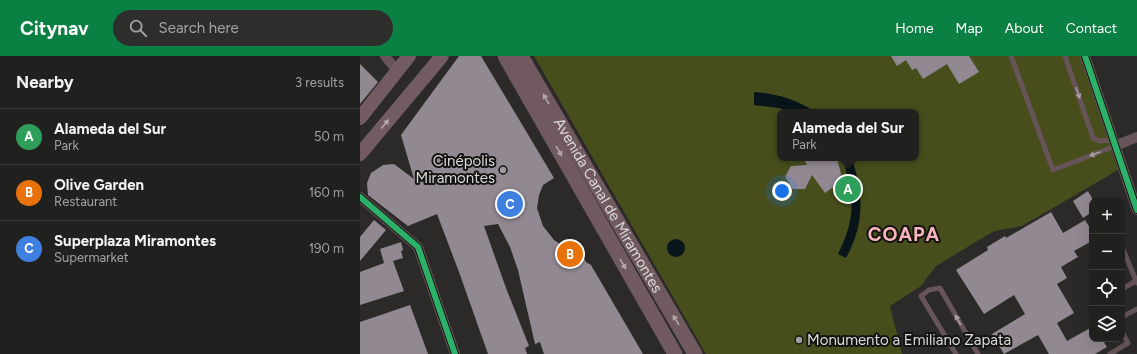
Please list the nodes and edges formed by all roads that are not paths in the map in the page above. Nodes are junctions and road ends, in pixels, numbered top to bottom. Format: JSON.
{"nodes":[{"id":1,"x":385,"y":56,"type":"edge"},
{"id":2,"x":409,"y":56,"type":"edge"},
{"id":3,"x":442,"y":56,"type":"edge"},
{"id":4,"x":505,"y":56,"type":"edge"},
{"id":5,"x":521,"y":56,"type":"edge"},
{"id":6,"x":1011,"y":56,"type":"edge"},
{"id":7,"x":1065,"y":56,"type":"edge"},
{"id":8,"x":1085,"y":56,"type":"edge"},
{"id":9,"x":397,"y":72,"type":"junction"},
{"id":10,"x":360,"y":118,"type":"edge"},
{"id":11,"x":1137,"y":137,"type":"edge"},
{"id":12,"x":1114,"y":143,"type":"junction"},
{"id":13,"x":360,"y":154,"type":"edge"},
{"id":14,"x":360,"y":197,"type":"edge"},
{"id":15,"x":1137,"y":210,"type":"edge"},
{"id":16,"x":1125,"y":254,"type":"edge"},
{"id":17,"x":1137,"y":282,"type":"edge"},
{"id":18,"x":1125,"y":288,"type":"edge"},
{"id":19,"x":1137,"y":309,"type":"edge"},
{"id":20,"x":1125,"y":315,"type":"edge"},
{"id":21,"x":1125,"y":338,"type":"edge"},
{"id":22,"x":455,"y":354,"type":"edge"},
{"id":23,"x":675,"y":354,"type":"edge"},
{"id":24,"x":695,"y":354,"type":"edge"},
{"id":25,"x":956,"y":354,"type":"edge"},
{"id":26,"x":978,"y":354,"type":"edge"},
{"id":27,"x":1110,"y":354,"type":"edge"}],
"edges":[{"from":1,"to":9,"type":"street"},
{"from":2,"to":9,"type":"main road"},
{"from":13,"to":3,"type":"main road","one_way":true},
{"from":4,"to":23,"type":"main road","name":"Avenida Canal de Miramontes","one_way":true},
{"from":24,"to":5,"type":"main road","name":"Avenida Canal de Miramontes","one_way":true},
{"from":12,"to":6,"type":"lane","one_way":true},
{"from":7,"to":12,"type":"lane","one_way":true},
{"from":8,"to":12,"type":"street"},
{"from":9,"to":10,"type":"main road"},
{"from":11,"to":12,"type":"street"},
{"from":12,"to":15,"type":"street"},
{"from":14,"to":22,"type":"street"},
{"from":16,"to":17,"type":"lane"},
{"from":17,"to":18,"type":"lane"},
{"from":19,"to":20,"type":"lane"},
{"from":21,"to":27,"type":"lane"},
{"from":26,"to":25,"type":"lane","one_way":true}]}
